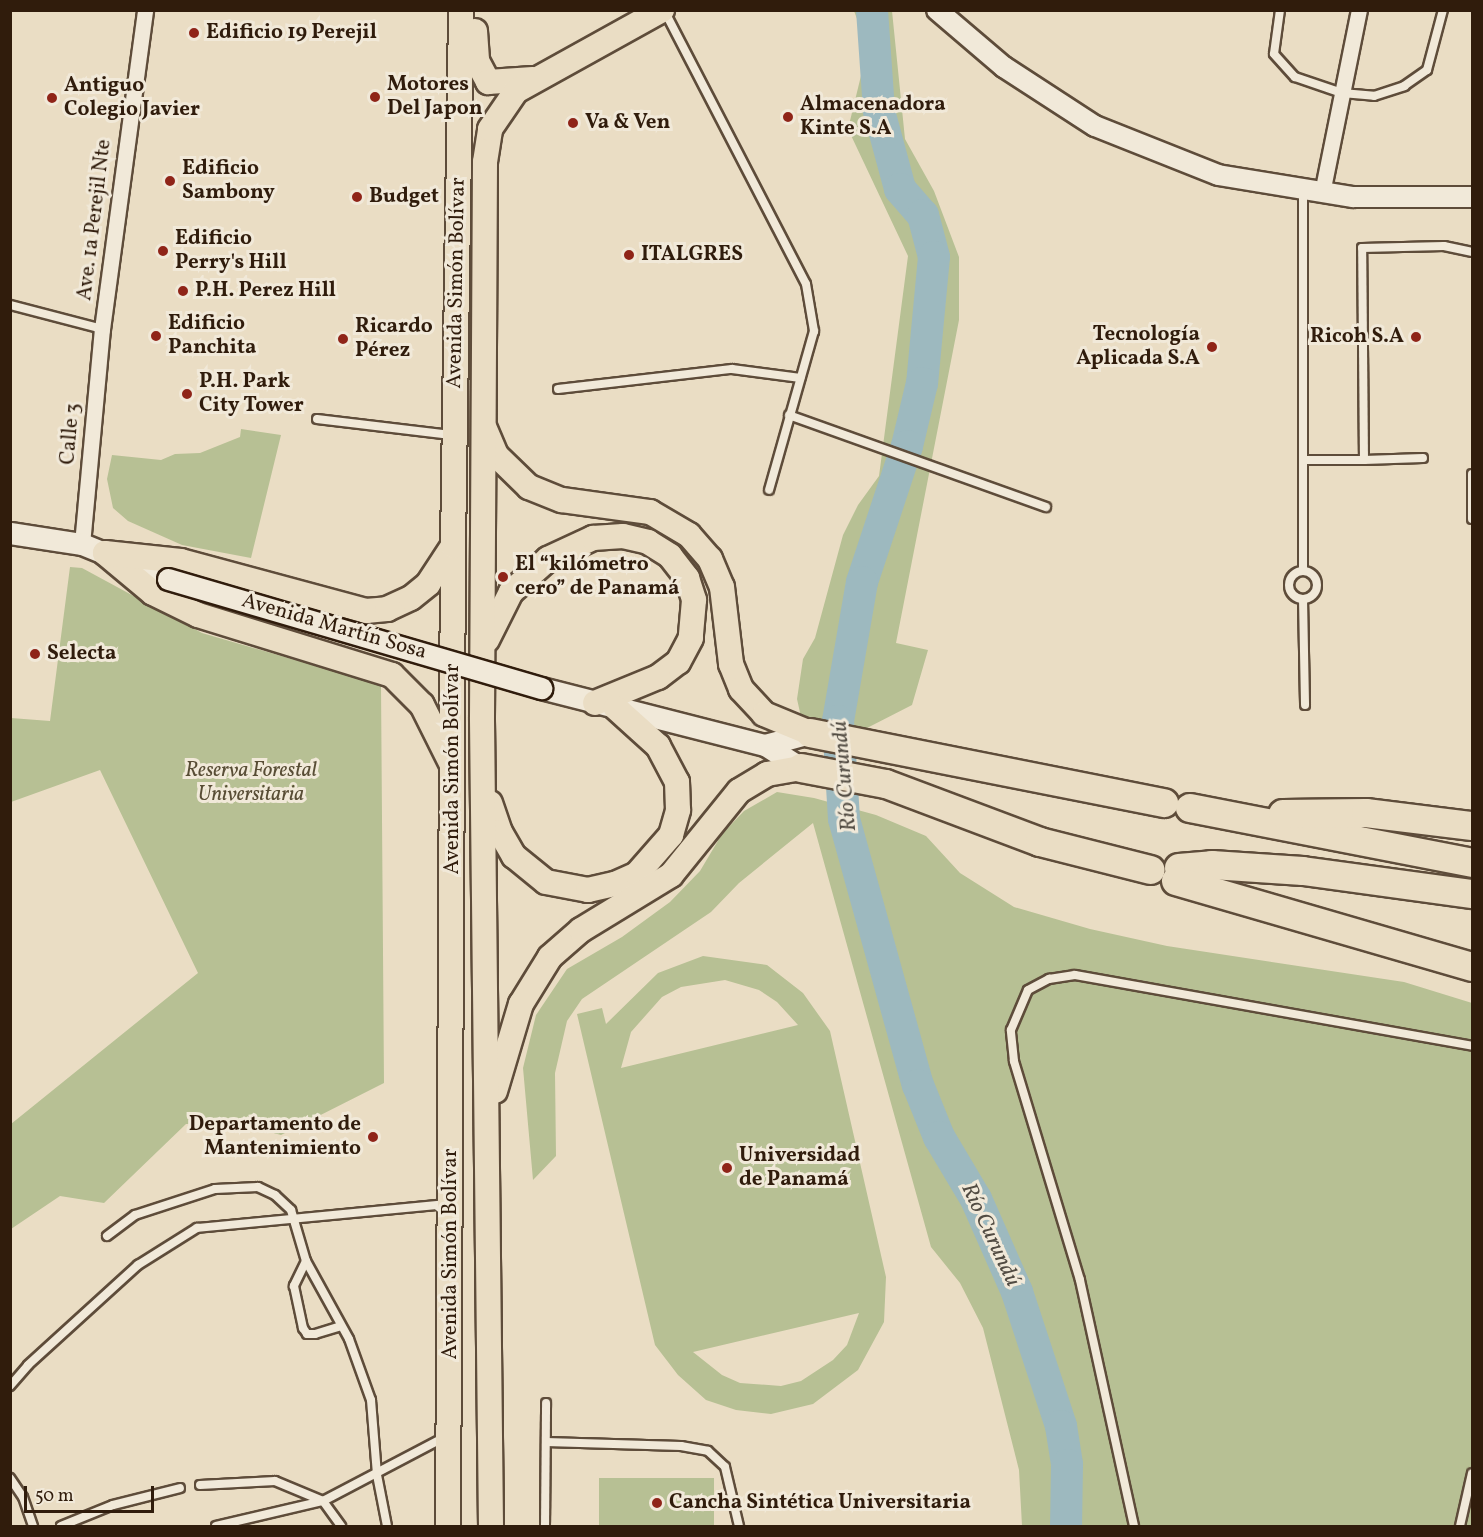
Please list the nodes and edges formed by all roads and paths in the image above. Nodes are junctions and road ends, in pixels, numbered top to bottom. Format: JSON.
{"nodes":[{"id":1,"x":145,"y":10,"type":"edge"},
{"id":2,"x":461,"y":10,"type":"edge"},
{"id":3,"x":474,"y":10,"type":"edge"},
{"id":4,"x":663,"y":10,"type":"edge"},
{"id":5,"x":937,"y":10,"type":"edge"},
{"id":6,"x":1280,"y":10,"type":"edge"},
{"id":7,"x":1359,"y":10,"type":"edge"},
{"id":8,"x":1443,"y":10,"type":"edge"},
{"id":9,"x":533,"y":79,"type":"junction"},
{"id":10,"x":1342,"y":93,"type":"junction"},
{"id":11,"x":1312,"y":192,"type":"junction"},
{"id":12,"x":1473,"y":197,"type":"edge"},
{"id":13,"x":1473,"y":252,"type":"edge"},
{"id":14,"x":10,"y":305,"type":"edge"},
{"id":15,"x":102,"y":329,"type":"junction"},
{"id":16,"x":800,"y":378,"type":"junction"},
{"id":17,"x":558,"y":389,"type":"dead end"},
{"id":18,"x":789,"y":416,"type":"junction"},
{"id":19,"x":317,"y":419,"type":"dead end"},
{"id":20,"x":481,"y":419,"type":"junction"},
{"id":21,"x":455,"y":436,"type":"junction"},
{"id":22,"x":1423,"y":458,"type":"dead end"},
{"id":23,"x":1364,"y":459,"type":"junction"},
{"id":24,"x":1303,"y":460,"type":"junction"},
{"id":25,"x":1473,"y":474,"type":"edge"},
{"id":26,"x":769,"y":490,"type":"dead end"},
{"id":27,"x":1046,"y":507,"type":"dead end"},
{"id":28,"x":1473,"y":519,"type":"edge"},
{"id":29,"x":10,"y":533,"type":"edge"},
{"id":30,"x":82,"y":544,"type":"junction"},
{"id":31,"x":453,"y":546,"type":"junction"},
{"id":32,"x":105,"y":553,"type":"junction"},
{"id":33,"x":1303,"y":571,"type":"junction"},
{"id":34,"x":1303,"y":600,"type":"junction"},
{"id":35,"x":482,"y":656,"type":"junction"},
{"id":36,"x":605,"y":705,"type":"junction"},
{"id":37,"x":1305,"y":705,"type":"dead end"},
{"id":38,"x":812,"y":734,"type":"junction"},
{"id":39,"x":765,"y":745,"type":"junction"},
{"id":40,"x":453,"y":768,"type":"junction"},
{"id":41,"x":804,"y":769,"type":"junction"},
{"id":42,"x":483,"y":773,"type":"junction"},
{"id":43,"x":1227,"y":815,"type":"junction"},
{"id":44,"x":1473,"y":826,"type":"edge"},
{"id":45,"x":1473,"y":862,"type":"edge"},
{"id":46,"x":1169,"y":873,"type":"junction"},
{"id":47,"x":1473,"y":894,"type":"edge"},
{"id":48,"x":1473,"y":967,"type":"edge"},
{"id":49,"x":1473,"y":1046,"type":"edge"},
{"id":50,"x":487,"y":1156,"type":"junction"},
{"id":51,"x":450,"y":1204,"type":"junction"},
{"id":52,"x":296,"y":1221,"type":"junction"},
{"id":53,"x":107,"y":1236,"type":"dead end"},
{"id":54,"x":306,"y":1261,"type":"junction"},
{"id":55,"x":341,"y":1326,"type":"junction"},
{"id":56,"x":10,"y":1386,"type":"edge"},
{"id":57,"x":546,"y":1403,"type":"dead end"},
{"id":58,"x":449,"y":1435,"type":"junction"},
{"id":59,"x":546,"y":1442,"type":"junction"},
{"id":60,"x":1473,"y":1473,"type":"edge"},
{"id":61,"x":377,"y":1475,"type":"junction"},
{"id":62,"x":10,"y":1478,"type":"edge"},
{"id":63,"x":200,"y":1485,"type":"dead end"},
{"id":64,"x":180,"y":1488,"type":"dead end"},
{"id":65,"x":323,"y":1501,"type":"junction"},
{"id":66,"x":33,"y":1527,"type":"edge"},
{"id":67,"x":61,"y":1527,"type":"edge"},
{"id":68,"x":216,"y":1527,"type":"edge"},
{"id":69,"x":341,"y":1527,"type":"edge"},
{"id":70,"x":387,"y":1527,"type":"edge"},
{"id":71,"x":448,"y":1527,"type":"edge"},
{"id":72,"x":491,"y":1527,"type":"edge"},
{"id":73,"x":545,"y":1527,"type":"edge"},
{"id":74,"x":738,"y":1527,"type":"edge"},
{"id":75,"x":1134,"y":1527,"type":"edge"},
{"id":76,"x":1460,"y":1527,"type":"edge"}],
"edges":[{"from":1,"to":15,"type":"street","name":"Ave. 1a Perejil Nte"},
{"from":2,"to":21,"type":"main road","name":"Avenida Simón Bolívar"},
{"from":3,"to":9,"type":"main road"},
{"from":4,"to":9,"type":"main road"},
{"from":4,"to":16,"type":"lane"},
{"from":5,"to":11,"type":"street"},
{"from":6,"to":10,"type":"lane"},
{"from":7,"to":10,"type":"street"},
{"from":8,"to":10,"type":"lane"},
{"from":9,"to":20,"type":"main road","name":"Avenida Simón Bolívar"},
{"from":10,"to":11,"type":"street"},
{"from":11,"to":12,"type":"street"},
{"from":11,"to":24,"type":"lane"},
{"from":13,"to":23,"type":"lane"},
{"from":14,"to":15,"type":"lane"},
{"from":15,"to":30,"type":"street","name":"Calle 3"},
{"from":16,"to":17,"type":"lane"},
{"from":16,"to":18,"type":"lane"},
{"from":18,"to":26,"type":"lane"},
{"from":18,"to":27,"type":"lane"},
{"from":19,"to":21,"type":"lane"},
{"from":20,"to":35,"type":"main road","name":"Avenida Simón Bolívar"},
{"from":20,"to":38,"type":"main road"},
{"from":21,"to":31,"type":"main road","name":"Avenida Simón Bolívar"},
{"from":22,"to":23,"type":"lane"},
{"from":23,"to":24,"type":"lane"},
{"from":24,"to":33,"type":"lane"},
{"from":25,"to":28,"type":"lane"},
{"from":29,"to":30,"type":"main road","name":"Avenida Martín Sosa"},
{"from":30,"to":32,"type":"main road","name":"Avenida Martín Sosa"},
{"from":31,"to":32,"type":"main road"},
{"from":31,"to":40,"type":"main road","name":"Avenida Simón Bolívar"},
{"from":32,"to":36,"type":"main road","name":"Avenida Martín Sosa","bridge":true},
{"from":32,"to":40,"type":"main road"},
{"from":33,"to":34,"type":"lane"},
{"from":33,"to":34,"type":"lane"},
{"from":34,"to":37,"type":"lane"},
{"from":35,"to":36,"type":"main road"},
{"from":35,"to":42,"type":"main road","name":"Avenida Simón Bolívar"},
{"from":36,"to":39,"type":"main road","name":"Avenida Martín Sosa"},
{"from":36,"to":42,"type":"main road"},
{"from":38,"to":39,"type":"main road","name":"Avenida Martín Sosa"},
{"from":38,"to":43,"type":"highway"},
{"from":39,"to":41,"type":"main road","name":"Avenida Martín Sosa"},
{"from":40,"to":51,"type":"main road","name":"Avenida Simón Bolívar"},
{"from":41,"to":46,"type":"highway"},
{"from":41,"to":50,"type":"main road"},
{"from":42,"to":50,"type":"main road","name":"Avenida Simón Bolívar"},
{"from":43,"to":44,"type":"highway"},
{"from":43,"to":45,"type":"highway"},
{"from":46,"to":47,"type":"highway"},
{"from":46,"to":48,"type":"highway"},
{"from":49,"to":75,"type":"lane"},
{"from":50,"to":72,"type":"main road","name":"Avenida Simón Bolívar"},
{"from":51,"to":52,"type":"lane"},
{"from":51,"to":58,"type":"main road","name":"Avenida Simón Bolívar"},
{"from":52,"to":53,"type":"lane"},
{"from":52,"to":54,"type":"lane"},
{"from":52,"to":56,"type":"lane"},
{"from":54,"to":55,"type":"lane"},
{"from":54,"to":55,"type":"lane"},
{"from":55,"to":61,"type":"lane"},
{"from":57,"to":59,"type":"lane"},
{"from":58,"to":61,"type":"lane"},
{"from":58,"to":71,"type":"main road","name":"Avenida Simón Bolívar"},
{"from":59,"to":73,"type":"lane"},
{"from":59,"to":74,"type":"lane"},
{"from":60,"to":76,"type":"lane"},
{"from":61,"to":65,"type":"lane"},
{"from":61,"to":70,"type":"lane"},
{"from":62,"to":66,"type":"lane"},
{"from":63,"to":65,"type":"lane"},
{"from":64,"to":67,"type":"lane"},
{"from":65,"to":68,"type":"lane"},
{"from":65,"to":69,"type":"lane"}]}
